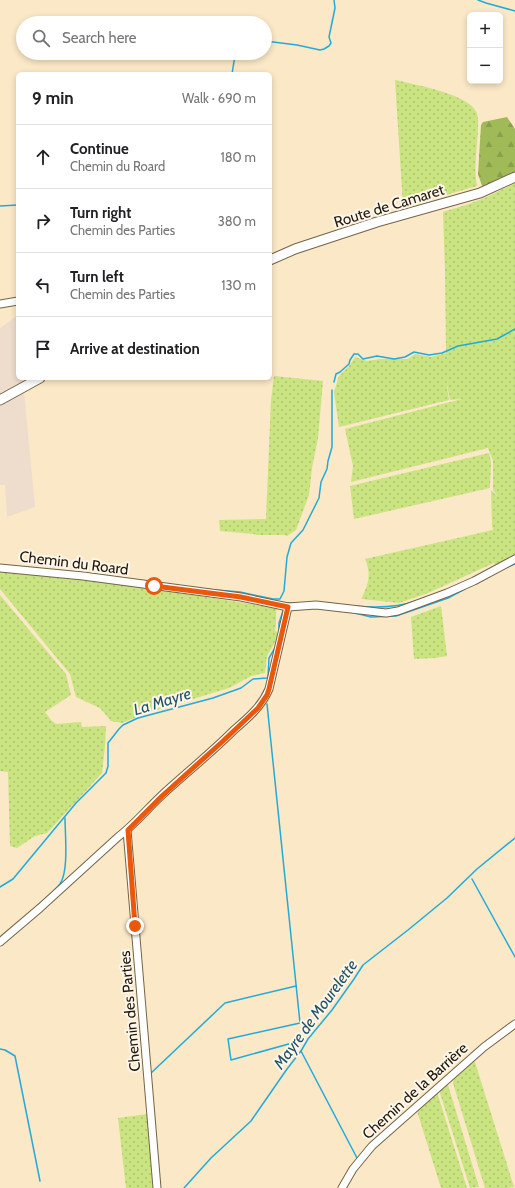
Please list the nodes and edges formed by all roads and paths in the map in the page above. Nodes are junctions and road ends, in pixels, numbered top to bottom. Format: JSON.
{"nodes":[{"id":1,"x":515,"y":177,"type":"edge"},
{"id":2,"x":272,"y":259,"type":"edge"},
{"id":3,"x":16,"y":301,"type":"edge"},
{"id":4,"x":0,"y":304,"type":"edge"},
{"id":5,"x":36,"y":380,"type":"edge"},
{"id":6,"x":0,"y":400,"type":"edge"},
{"id":7,"x":515,"y":559,"type":"edge"},
{"id":8,"x":0,"y":568,"type":"edge"},
{"id":9,"x":288,"y":607,"type":"junction"},
{"id":10,"x":128,"y":830,"type":"junction"},
{"id":11,"x":0,"y":942,"type":"edge"},
{"id":12,"x":515,"y":1024,"type":"edge"},
{"id":13,"x":157,"y":1188,"type":"edge"},
{"id":14,"x":342,"y":1188,"type":"edge"}],
"edges":[{"from":1,"to":2,"type":"main road","name":"Route de Camaret"},
{"from":3,"to":4,"type":"street"},
{"from":5,"to":6,"type":"main road"},
{"from":7,"to":9,"type":"street","name":"Chemin du Roard"},
{"from":8,"to":9,"type":"street","name":"Chemin du Roard"},
{"from":9,"to":10,"type":"street"},
{"from":10,"to":11,"type":"street"},
{"from":10,"to":13,"type":"street","name":"Chemin des Parties"},
{"from":12,"to":14,"type":"street","name":"Chemin de la Barrière"}]}
